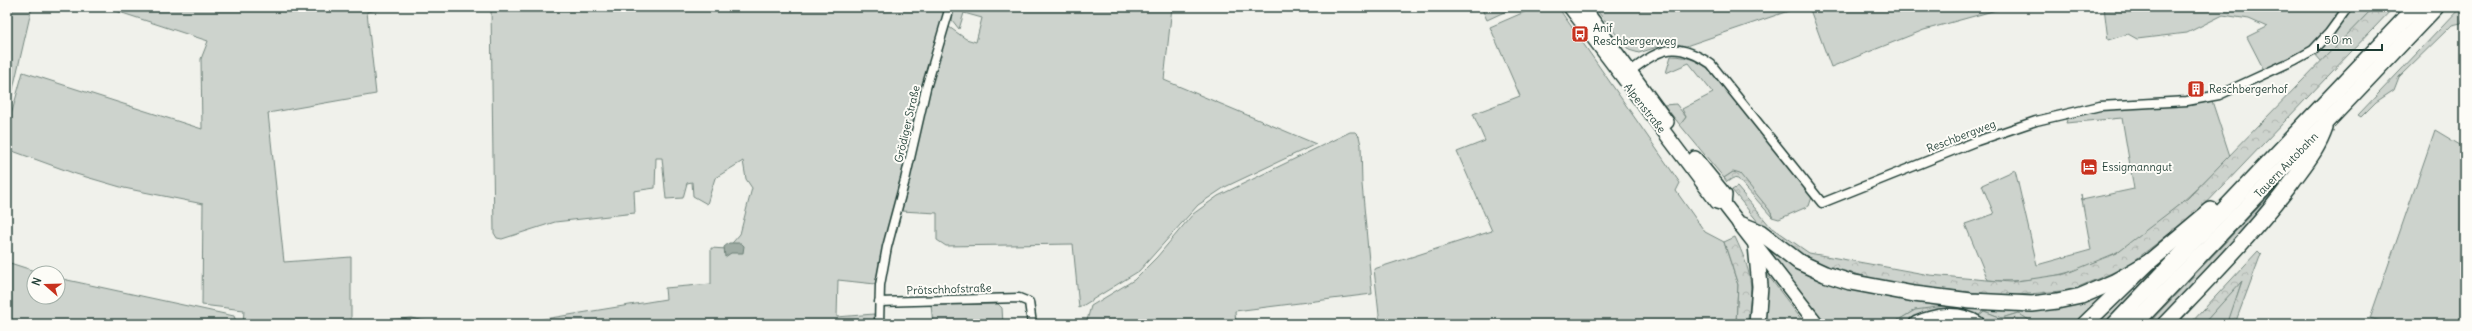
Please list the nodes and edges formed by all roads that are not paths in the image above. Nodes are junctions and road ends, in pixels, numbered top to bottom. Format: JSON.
{"nodes":[{"id":1,"x":950,"y":7,"type":"edge"},
{"id":2,"x":1570,"y":7,"type":"edge"},
{"id":3,"x":1583,"y":7,"type":"edge"},
{"id":4,"x":2348,"y":7,"type":"edge"},
{"id":5,"x":2416,"y":7,"type":"edge"},
{"id":6,"x":2436,"y":7,"type":"edge"},
{"id":7,"x":1630,"y":71,"type":"junction"},
{"id":8,"x":2326,"y":123,"type":"junction"},
{"id":9,"x":2242,"y":190,"type":"junction"},
{"id":10,"x":1724,"y":204,"type":"junction"},
{"id":11,"x":1740,"y":224,"type":"junction"},
{"id":12,"x":1756,"y":244,"type":"junction"},
{"id":13,"x":2149,"y":262,"type":"junction"},
{"id":14,"x":2194,"y":294,"type":"junction"},
{"id":15,"x":879,"y":302,"type":"junction"},
{"id":16,"x":879,"y":324,"type":"edge"},
{"id":17,"x":1032,"y":324,"type":"edge"},
{"id":18,"x":1756,"y":324,"type":"edge"},
{"id":19,"x":1817,"y":324,"type":"edge"},
{"id":20,"x":1916,"y":324,"type":"edge"},
{"id":21,"x":1977,"y":324,"type":"edge"},
{"id":22,"x":2085,"y":324,"type":"edge"},
{"id":23,"x":2115,"y":324,"type":"edge"},
{"id":24,"x":2135,"y":324,"type":"edge"},
{"id":25,"x":2165,"y":324,"type":"edge"},
{"id":26,"x":2177,"y":324,"type":"edge"}],
"edges":[{"from":1,"to":15,"type":"street","name":"Grödiger Straße"},
{"from":2,"to":10,"type":"main road","name":"Alpenstraße"},
{"from":3,"to":7,"type":"main road","name":"Alpenstraße"},
{"from":4,"to":7,"type":"street","name":"Reschbergweg"},
{"from":5,"to":9,"type":"highway","name":"Tauern Autobahn"},
{"from":6,"to":8,"type":"highway","name":"Tauern Autobahn"},
{"from":7,"to":10,"type":"main road","name":"Alpenstraße"},
{"from":8,"to":14,"type":"highway"},
{"from":8,"to":24,"type":"highway","name":"Tauern Autobahn"},
{"from":9,"to":13,"type":"highway"},
{"from":9,"to":23,"type":"highway","name":"Tauern Autobahn"},
{"from":10,"to":11,"type":"main road","name":"Alpenstraße"},
{"from":11,"to":12,"type":"main road","name":"Alpenstraße"},
{"from":11,"to":13,"type":"highway"},
{"from":12,"to":18,"type":"highway"},
{"from":12,"to":19,"type":"main road","name":"Alpenstraße"},
{"from":13,"to":22,"type":"highway"},
{"from":14,"to":25,"type":"highway"},
{"from":14,"to":26,"type":"highway"},
{"from":15,"to":16,"type":"street"},
{"from":15,"to":17,"type":"street","name":"Prötschhofstraße"},
{"from":20,"to":21,"type":"highway"}]}
